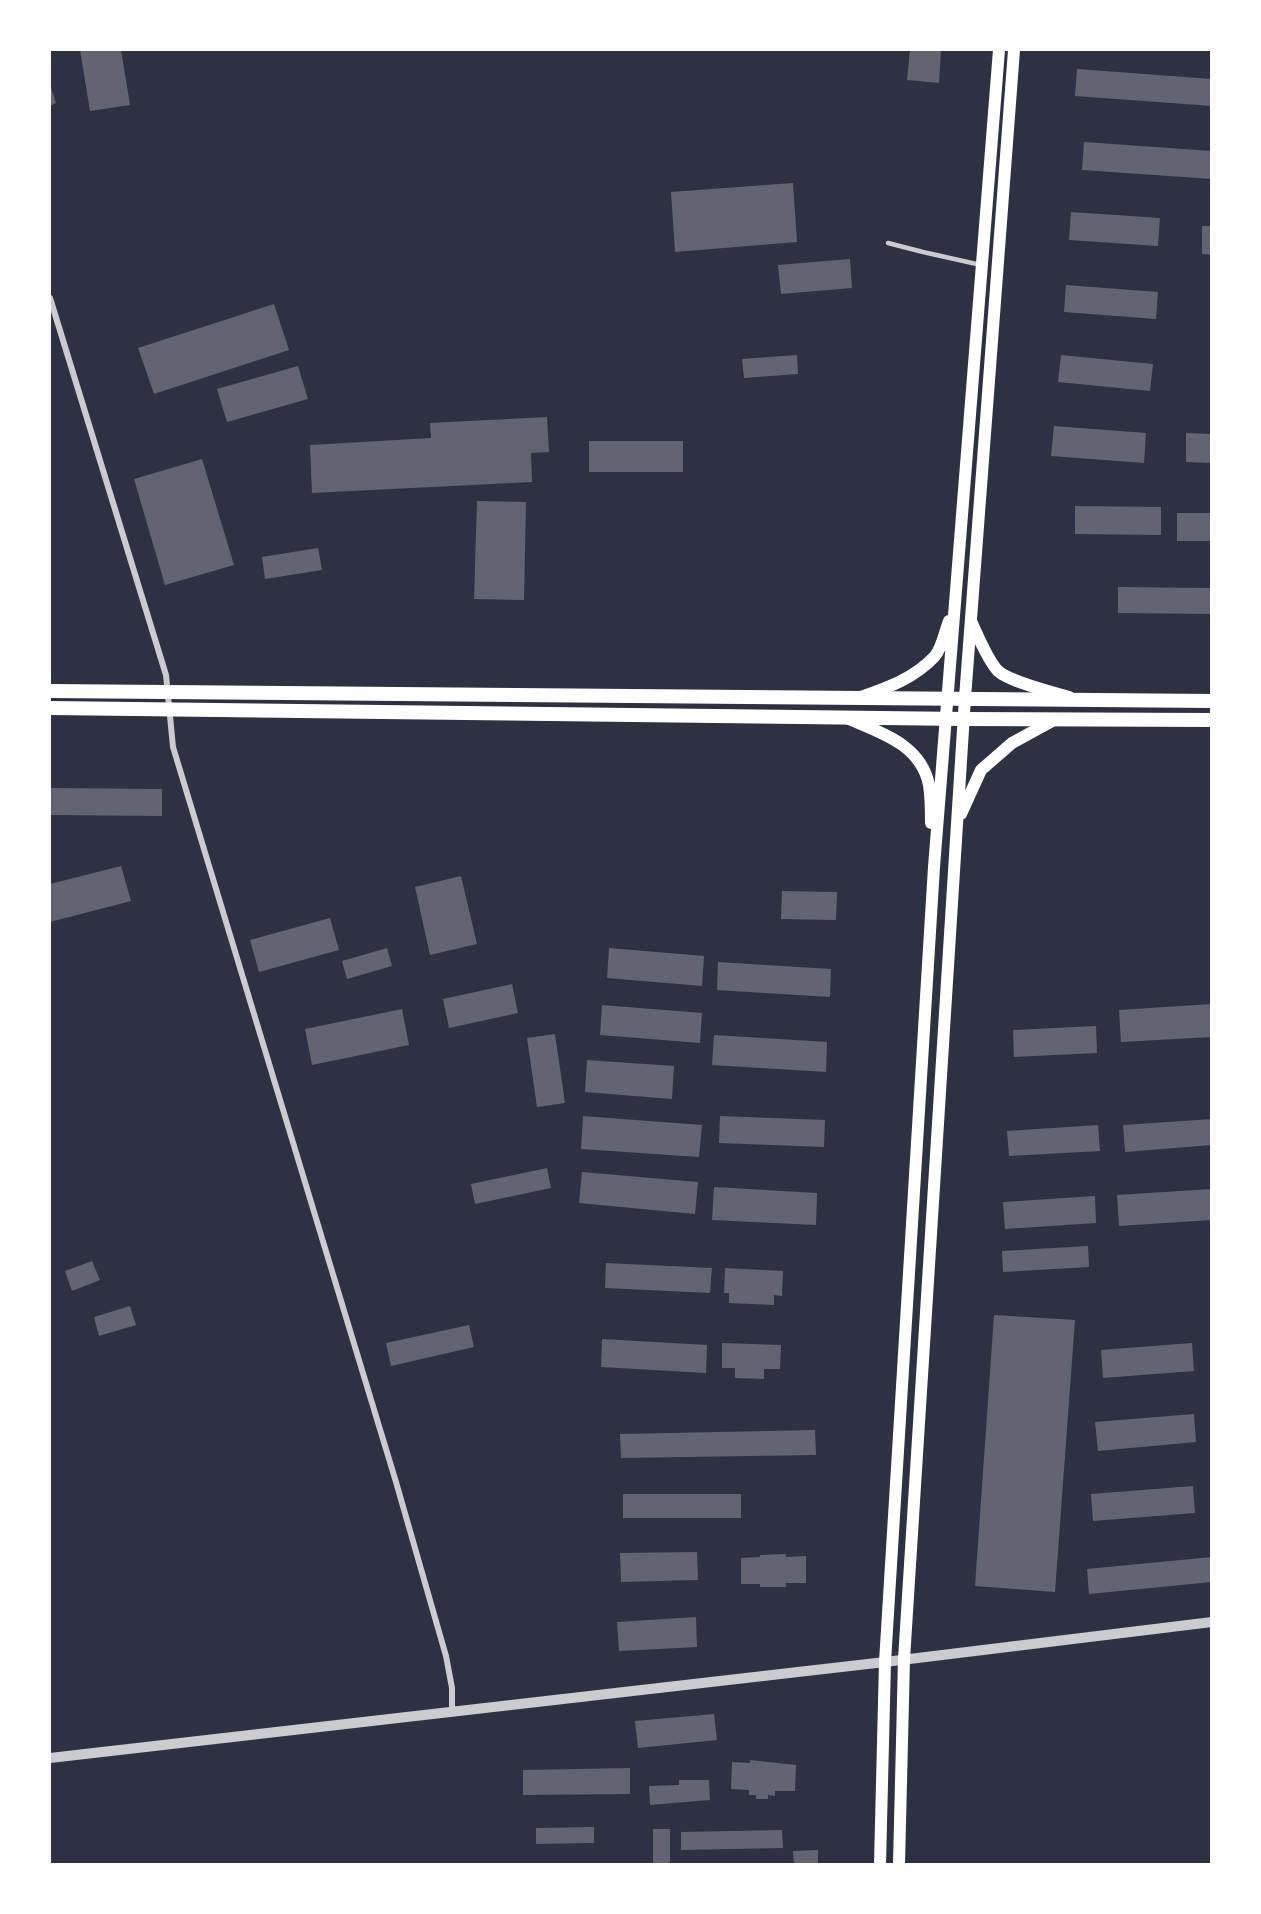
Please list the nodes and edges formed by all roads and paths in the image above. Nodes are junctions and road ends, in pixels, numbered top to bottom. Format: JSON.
{"nodes":[{"id":1,"x":999,"y":50,"type":"edge"},
{"id":2,"x":1014,"y":50,"type":"edge"},
{"id":3,"x":888,"y":243,"type":"dead end"},
{"id":4,"x":982,"y":265,"type":"junction"},
{"id":5,"x":50,"y":298,"type":"edge"},
{"id":6,"x":954,"y":606,"type":"junction"},
{"id":7,"x":971,"y":620,"type":"junction"},
{"id":8,"x":50,"y":691,"type":"edge"},
{"id":9,"x":168,"y":692,"type":"junction"},
{"id":10,"x":858,"y":698,"type":"junction"},
{"id":11,"x":946,"y":698,"type":"junction"},
{"id":12,"x":965,"y":698,"type":"junction"},
{"id":13,"x":1076,"y":700,"type":"junction"},
{"id":14,"x":1212,"y":701,"type":"edge"},
{"id":15,"x":50,"y":708,"type":"edge"},
{"id":16,"x":168,"y":710,"type":"junction"},
{"id":17,"x":845,"y":717,"type":"junction"},
{"id":18,"x":945,"y":719,"type":"junction"},
{"id":19,"x":964,"y":719,"type":"junction"},
{"id":20,"x":1054,"y":720,"type":"junction"},
{"id":21,"x":1212,"y":720,"type":"edge"},
{"id":22,"x":958,"y":821,"type":"junction"},
{"id":23,"x":934,"y":867,"type":"junction"},
{"id":24,"x":1212,"y":1622,"type":"edge"},
{"id":25,"x":904,"y":1659,"type":"junction"},
{"id":26,"x":885,"y":1662,"type":"junction"},
{"id":27,"x":452,"y":1712,"type":"junction"},
{"id":28,"x":50,"y":1758,"type":"edge"},
{"id":29,"x":880,"y":1864,"type":"edge"},
{"id":30,"x":899,"y":1864,"type":"edge"}],
"edges":[{"from":1,"to":4,"type":"main road"},
{"from":2,"to":7,"type":"main road"},
{"from":3,"to":4,"type":"lane"},
{"from":4,"to":6,"type":"main road"},
{"from":5,"to":9,"type":"street"},
{"from":6,"to":10,"type":"main road"},
{"from":6,"to":11,"type":"main road"},
{"from":7,"to":12,"type":"main road"},
{"from":7,"to":13,"type":"main road"},
{"from":8,"to":9,"type":"main road"},
{"from":9,"to":10,"type":"main road"},
{"from":9,"to":16,"type":"street"},
{"from":10,"to":11,"type":"main road"},
{"from":11,"to":12,"type":"main road"},
{"from":11,"to":18,"type":"main road"},
{"from":12,"to":13,"type":"main road"},
{"from":12,"to":19,"type":"main road"},
{"from":13,"to":14,"type":"main road"},
{"from":15,"to":16,"type":"main road"},
{"from":16,"to":17,"type":"main road"},
{"from":16,"to":27,"type":"street"},
{"from":17,"to":18,"type":"main road"},
{"from":17,"to":23,"type":"main road"},
{"from":18,"to":19,"type":"main road"},
{"from":18,"to":23,"type":"main road"},
{"from":19,"to":20,"type":"main road"},
{"from":19,"to":22,"type":"main road"},
{"from":20,"to":21,"type":"main road"},
{"from":20,"to":22,"type":"main road"},
{"from":22,"to":25,"type":"main road"},
{"from":23,"to":26,"type":"main road"},
{"from":24,"to":25,"type":"street"},
{"from":25,"to":26,"type":"street"},
{"from":25,"to":30,"type":"main road"},
{"from":26,"to":27,"type":"street"},
{"from":26,"to":29,"type":"main road"},
{"from":27,"to":28,"type":"street"}]}
